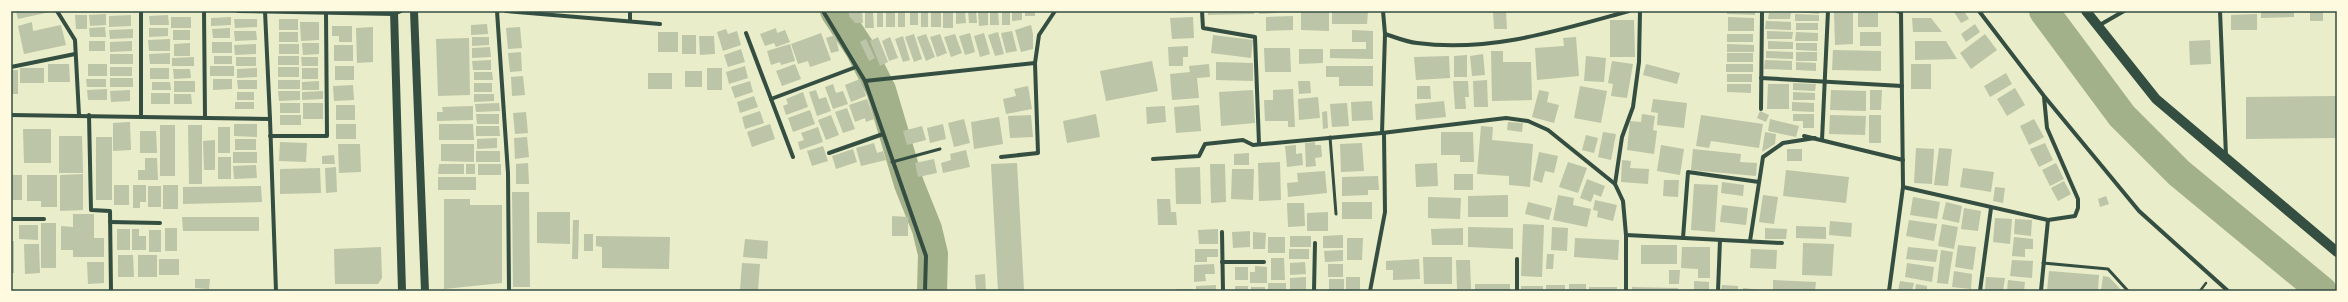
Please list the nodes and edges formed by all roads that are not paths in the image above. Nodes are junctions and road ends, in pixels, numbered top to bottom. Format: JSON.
{"nodes":[{"id":1,"x":57,"y":11,"type":"edge"},
{"id":2,"x":141,"y":11,"type":"edge"},
{"id":3,"x":204,"y":11,"type":"edge"},
{"id":4,"x":238,"y":11,"type":"edge"},
{"id":5,"x":266,"y":11,"type":"edge"},
{"id":6,"x":414,"y":11,"type":"edge"},
{"id":7,"x":497,"y":11,"type":"edge"},
{"id":8,"x":506,"y":11,"type":"edge"},
{"id":9,"x":630,"y":11,"type":"edge"},
{"id":10,"x":823,"y":11,"type":"edge"},
{"id":11,"x":1055,"y":11,"type":"edge"},
{"id":12,"x":1202,"y":11,"type":"edge"},
{"id":13,"x":1383,"y":11,"type":"edge"},
{"id":14,"x":1629,"y":11,"type":"edge"},
{"id":15,"x":1640,"y":11,"type":"edge"},
{"id":16,"x":1762,"y":11,"type":"edge"},
{"id":17,"x":1828,"y":11,"type":"edge"},
{"id":18,"x":1900,"y":11,"type":"edge"},
{"id":19,"x":1979,"y":11,"type":"edge"},
{"id":20,"x":2086,"y":11,"type":"edge"},
{"id":21,"x":2124,"y":11,"type":"edge"},
{"id":22,"x":2220,"y":11,"type":"edge"},
{"id":23,"x":396,"y":12,"type":"edge"},
{"id":24,"x":326,"y":13,"type":"junction"},
{"id":25,"x":565,"y":13,"type":"edge"},
{"id":26,"x":630,"y":21,"type":"junction"},
{"id":27,"x":660,"y":24,"type":"dead end"},
{"id":28,"x":2098,"y":26,"type":"junction"},
{"id":29,"x":746,"y":33,"type":"dead end"},
{"id":30,"x":1385,"y":34,"type":"junction"},
{"id":31,"x":75,"y":54,"type":"junction"},
{"id":32,"x":1035,"y":63,"type":"junction"},
{"id":33,"x":11,"y":67,"type":"edge"},
{"id":34,"x":856,"y":67,"type":"junction"},
{"id":35,"x":1761,"y":78,"type":"junction"},
{"id":36,"x":865,"y":81,"type":"junction"},
{"id":37,"x":1825,"y":82,"type":"junction"},
{"id":38,"x":1902,"y":86,"type":"junction"},
{"id":39,"x":2044,"y":96,"type":"junction"},
{"id":40,"x":771,"y":99,"type":"junction"},
{"id":41,"x":1761,"y":109,"type":"dead end"},
{"id":42,"x":11,"y":115,"type":"edge"},
{"id":43,"x":79,"y":115,"type":"junction"},
{"id":44,"x":89,"y":115,"type":"junction"},
{"id":45,"x":142,"y":116,"type":"junction"},
{"id":46,"x":205,"y":118,"type":"junction"},
{"id":47,"x":270,"y":119,"type":"junction"},
{"id":48,"x":883,"y":134,"type":"junction"},
{"id":49,"x":1383,"y":134,"type":"junction"},
{"id":50,"x":270,"y":136,"type":"junction"},
{"id":51,"x":1804,"y":136,"type":"dead end"},
{"id":52,"x":1330,"y":137,"type":"junction"},
{"id":53,"x":1815,"y":138,"type":"junction"},
{"id":54,"x":1822,"y":140,"type":"junction"},
{"id":55,"x":1259,"y":144,"type":"junction"},
{"id":56,"x":940,"y":149,"type":"dead end"},
{"id":57,"x":829,"y":153,"type":"dead end"},
{"id":58,"x":793,"y":157,"type":"dead end"},
{"id":59,"x":1001,"y":157,"type":"dead end"},
{"id":60,"x":2226,"y":158,"type":"junction"},
{"id":61,"x":1153,"y":159,"type":"dead end"},
{"id":62,"x":1903,"y":160,"type":"junction"},
{"id":63,"x":892,"y":162,"type":"junction"},
{"id":64,"x":1760,"y":182,"type":"junction"},
{"id":65,"x":1615,"y":184,"type":"junction"},
{"id":66,"x":1903,"y":187,"type":"junction"},
{"id":67,"x":1991,"y":208,"type":"junction"},
{"id":68,"x":1336,"y":214,"type":"dead end"},
{"id":69,"x":11,"y":219,"type":"edge"},
{"id":70,"x":44,"y":219,"type":"dead end"},
{"id":71,"x":2048,"y":220,"type":"junction"},
{"id":72,"x":110,"y":222,"type":"junction"},
{"id":73,"x":160,"y":223,"type":"dead end"},
{"id":74,"x":1222,"y":232,"type":"dead end"},
{"id":75,"x":1626,"y":235,"type":"junction"},
{"id":76,"x":1684,"y":238,"type":"junction"},
{"id":77,"x":1720,"y":240,"type":"junction"},
{"id":78,"x":1750,"y":241,"type":"junction"},
{"id":79,"x":1315,"y":243,"type":"dead end"},
{"id":80,"x":1782,"y":243,"type":"dead end"},
{"id":81,"x":2337,"y":252,"type":"edge"},
{"id":82,"x":1517,"y":259,"type":"dead end"},
{"id":83,"x":1222,"y":262,"type":"junction"},
{"id":84,"x":1264,"y":262,"type":"dead end"},
{"id":85,"x":2043,"y":263,"type":"junction"},
{"id":86,"x":111,"y":291,"type":"edge"},
{"id":87,"x":276,"y":291,"type":"edge"},
{"id":88,"x":402,"y":291,"type":"edge"},
{"id":89,"x":425,"y":291,"type":"edge"},
{"id":90,"x":509,"y":291,"type":"edge"},
{"id":91,"x":924,"y":291,"type":"edge"},
{"id":92,"x":1222,"y":291,"type":"edge"},
{"id":93,"x":1314,"y":291,"type":"edge"},
{"id":94,"x":1370,"y":291,"type":"edge"},
{"id":95,"x":1516,"y":291,"type":"edge"},
{"id":96,"x":1626,"y":291,"type":"edge"},
{"id":97,"x":1718,"y":291,"type":"edge"},
{"id":98,"x":1889,"y":291,"type":"edge"},
{"id":99,"x":1980,"y":291,"type":"edge"},
{"id":100,"x":2040,"y":291,"type":"edge"},
{"id":101,"x":2128,"y":291,"type":"edge"},
{"id":102,"x":2228,"y":291,"type":"edge"}],
"edges":[{"from":1,"to":31,"type":"street"},
{"from":2,"to":45,"type":"street"},
{"from":3,"to":46,"type":"street"},
{"from":4,"to":5,"type":"street"},
{"from":5,"to":24,"type":"street"},
{"from":5,"to":47,"type":"street"},
{"from":6,"to":89,"type":"main road"},
{"from":7,"to":90,"type":"street"},
{"from":8,"to":25,"type":"street"},
{"from":9,"to":26,"type":"street"},
{"from":10,"to":34,"type":"street"},
{"from":11,"to":32,"type":"street"},
{"from":12,"to":55,"type":"street"},
{"from":13,"to":30,"type":"street"},
{"from":14,"to":30,"type":"street"},
{"from":15,"to":65,"type":"street"},
{"from":16,"to":35,"type":"street"},
{"from":17,"to":37,"type":"street"},
{"from":18,"to":38,"type":"street"},
{"from":19,"to":39,"type":"street"},
{"from":20,"to":28,"type":"main road"},
{"from":21,"to":28,"type":"street"},
{"from":22,"to":60,"type":"street"},
{"from":23,"to":24,"type":"street"},
{"from":23,"to":88,"type":"main road"},
{"from":24,"to":50,"type":"street"},
{"from":25,"to":26,"type":"street"},
{"from":26,"to":27,"type":"street"},
{"from":28,"to":60,"type":"main road"},
{"from":29,"to":40,"type":"street"},
{"from":30,"to":49,"type":"street"},
{"from":31,"to":33,"type":"street"},
{"from":31,"to":43,"type":"street"},
{"from":32,"to":36,"type":"street"},
{"from":32,"to":59,"type":"street"},
{"from":34,"to":36,"type":"street"},
{"from":34,"to":40,"type":"street"},
{"from":35,"to":37,"type":"street"},
{"from":35,"to":41,"type":"street"},
{"from":36,"to":48,"type":"street"},
{"from":37,"to":38,"type":"street"},
{"from":37,"to":54,"type":"street"},
{"from":38,"to":62,"type":"street"},
{"from":39,"to":71,"type":"street"},
{"from":39,"to":102,"type":"street"},
{"from":40,"to":58,"type":"street"},
{"from":42,"to":43,"type":"street"},
{"from":43,"to":44,"type":"street"},
{"from":44,"to":45,"type":"street"},
{"from":44,"to":72,"type":"street"},
{"from":45,"to":46,"type":"street"},
{"from":46,"to":47,"type":"street"},
{"from":47,"to":50,"type":"street"},
{"from":48,"to":57,"type":"street"},
{"from":48,"to":63,"type":"street"},
{"from":49,"to":52,"type":"street"},
{"from":49,"to":65,"type":"street"},
{"from":49,"to":94,"type":"street"},
{"from":50,"to":87,"type":"street"},
{"from":51,"to":53,"type":"street"},
{"from":52,"to":55,"type":"street"},
{"from":52,"to":68,"type":"lane"},
{"from":53,"to":54,"type":"street"},
{"from":53,"to":64,"type":"street"},
{"from":54,"to":62,"type":"street"},
{"from":55,"to":61,"type":"street"},
{"from":56,"to":63,"type":"lane"},
{"from":60,"to":81,"type":"main road"},
{"from":62,"to":66,"type":"street"},
{"from":63,"to":91,"type":"street"},
{"from":64,"to":76,"type":"street"},
{"from":64,"to":78,"type":"street"},
{"from":65,"to":75,"type":"street"},
{"from":66,"to":67,"type":"street"},
{"from":66,"to":98,"type":"street"},
{"from":67,"to":71,"type":"street"},
{"from":67,"to":99,"type":"street"},
{"from":69,"to":70,"type":"street"},
{"from":71,"to":85,"type":"street"},
{"from":72,"to":73,"type":"street"},
{"from":72,"to":86,"type":"street"},
{"from":74,"to":83,"type":"street"},
{"from":75,"to":76,"type":"street"},
{"from":75,"to":96,"type":"street"},
{"from":76,"to":77,"type":"street"},
{"from":77,"to":78,"type":"street"},
{"from":77,"to":97,"type":"street"},
{"from":78,"to":80,"type":"street"},
{"from":79,"to":93,"type":"street"},
{"from":82,"to":95,"type":"street"},
{"from":83,"to":84,"type":"street"},
{"from":83,"to":92,"type":"street"},
{"from":85,"to":100,"type":"street"},
{"from":85,"to":101,"type":"lane"}]}
